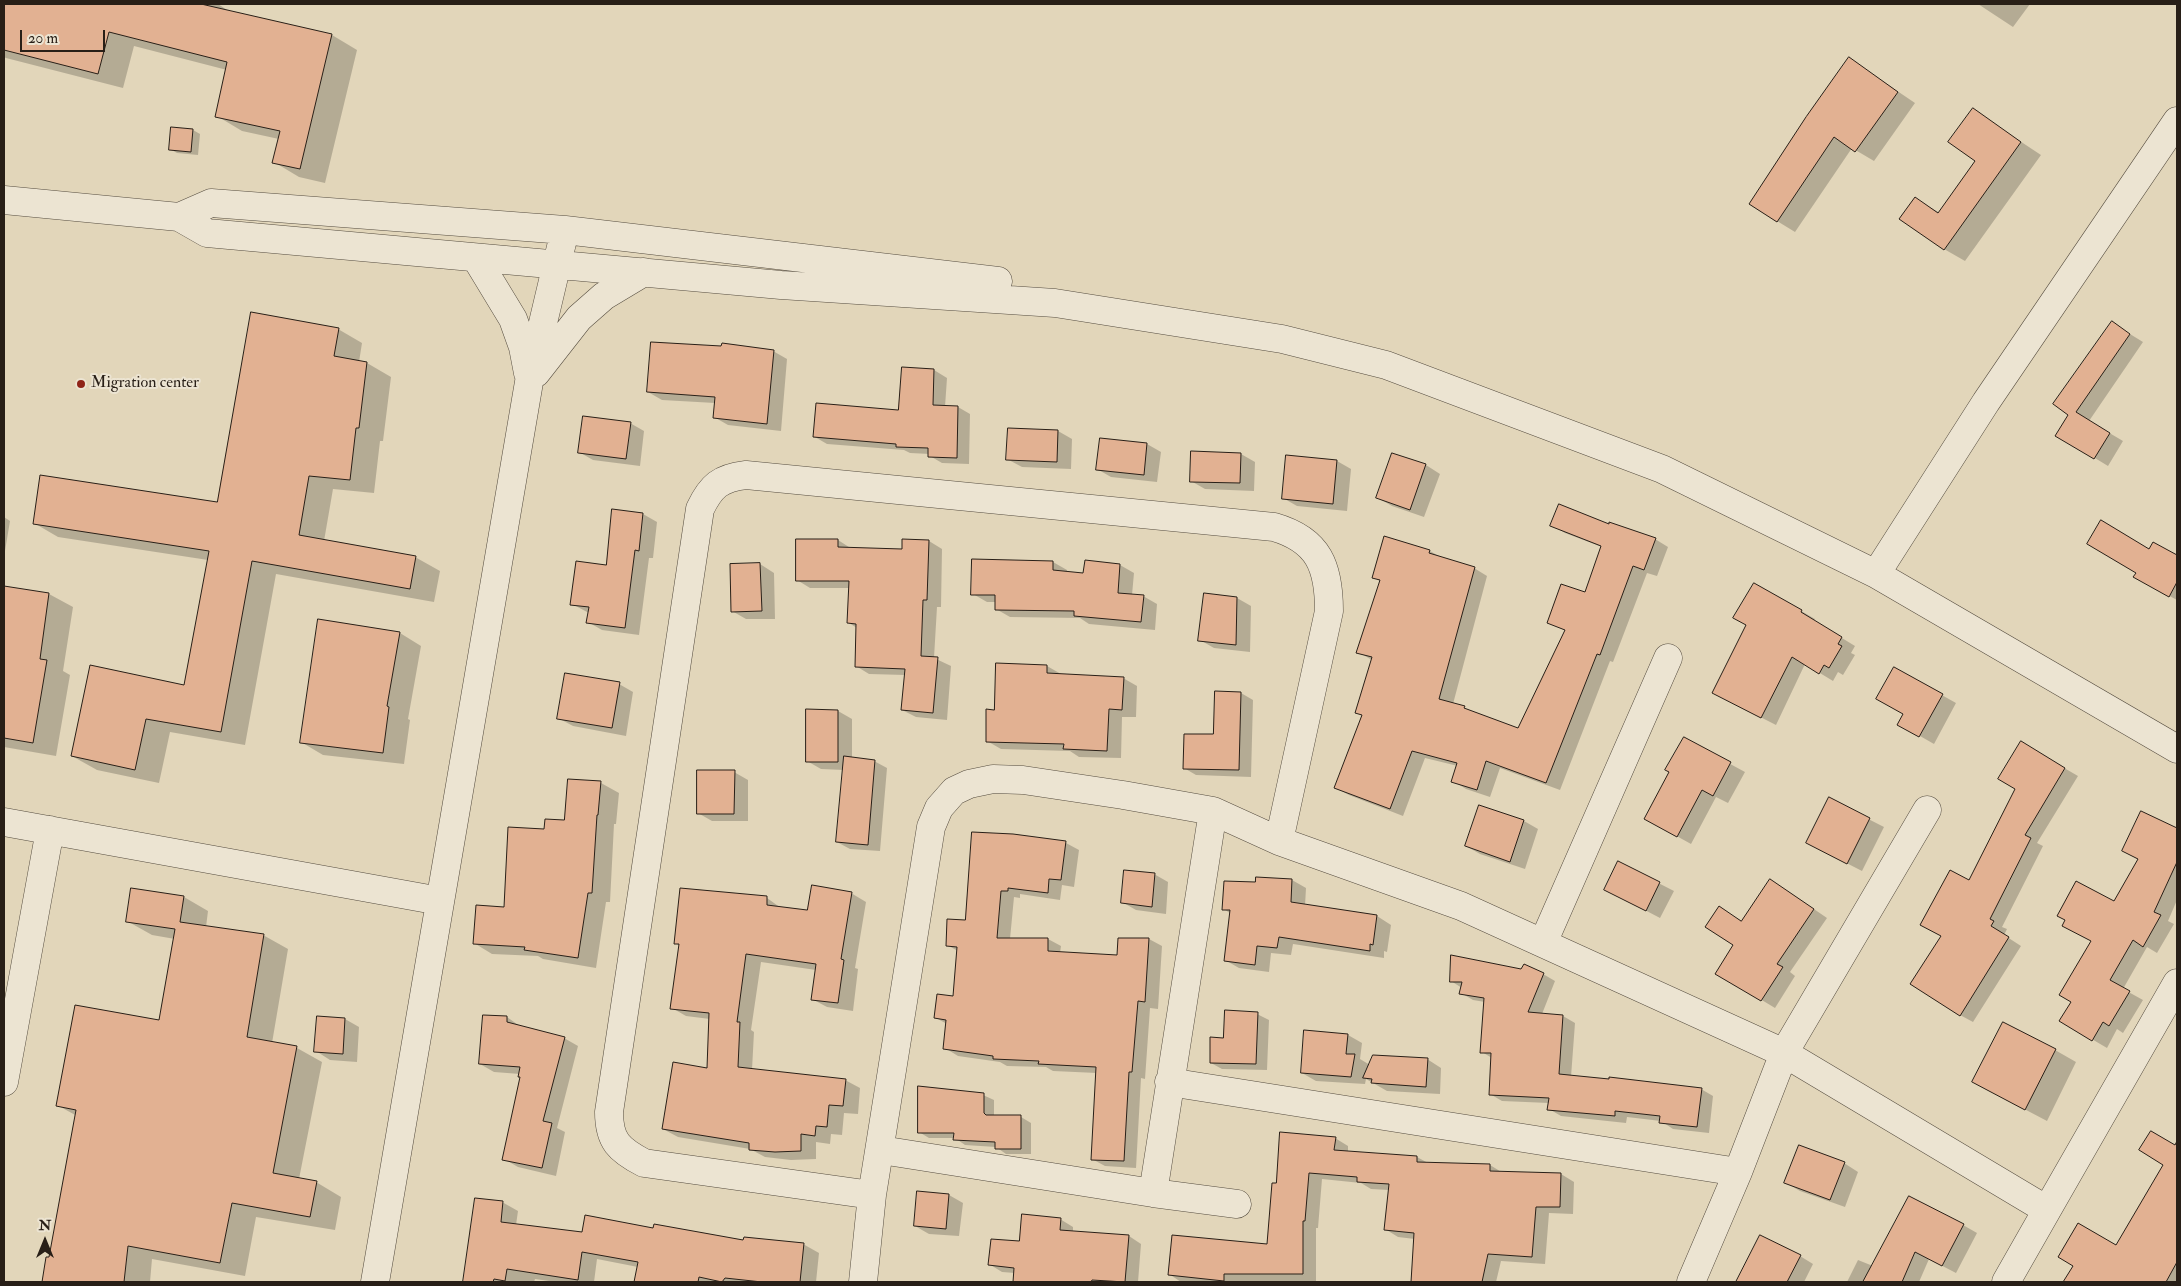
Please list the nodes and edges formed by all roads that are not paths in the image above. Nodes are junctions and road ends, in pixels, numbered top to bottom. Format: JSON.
{"nodes":[{"id":1,"x":2177,"y":121,"type":"edge"},
{"id":2,"x":4,"y":200,"type":"edge"},
{"id":3,"x":180,"y":217,"type":"junction"},
{"id":4,"x":565,"y":230,"type":"junction"},
{"id":5,"x":476,"y":258,"type":"junction"},
{"id":6,"x":557,"y":266,"type":"junction"},
{"id":7,"x":644,"y":272,"type":"junction"},
{"id":8,"x":1055,"y":303,"type":"junction"},
{"id":9,"x":529,"y":382,"type":"junction"},
{"id":10,"x":1876,"y":574,"type":"junction"},
{"id":11,"x":1668,"y":658,"type":"dead end"},
{"id":12,"x":2177,"y":749,"type":"edge"},
{"id":13,"x":1927,"y":810,"type":"dead end"},
{"id":14,"x":1213,"y":811,"type":"junction"},
{"id":15,"x":4,"y":822,"type":"edge"},
{"id":16,"x":50,"y":830,"type":"junction"},
{"id":17,"x":1279,"y":841,"type":"junction"},
{"id":18,"x":440,"y":901,"type":"junction"},
{"id":19,"x":1543,"y":943,"type":"junction"},
{"id":20,"x":2177,"y":983,"type":"edge"},
{"id":21,"x":1784,"y":1054,"type":"junction"},
{"id":22,"x":4,"y":1082,"type":"edge"},
{"id":23,"x":1169,"y":1082,"type":"junction"},
{"id":24,"x":881,"y":1150,"type":"junction"},
{"id":25,"x":1738,"y":1172,"type":"junction"},
{"id":26,"x":1153,"y":1193,"type":"junction"},
{"id":27,"x":872,"y":1196,"type":"junction"},
{"id":28,"x":1237,"y":1204,"type":"dead end"},
{"id":29,"x":2047,"y":1210,"type":"junction"},
{"id":30,"x":375,"y":1282,"type":"edge"},
{"id":31,"x":863,"y":1282,"type":"edge"},
{"id":32,"x":1690,"y":1282,"type":"edge"},
{"id":33,"x":2006,"y":1282,"type":"edge"}],
"edges":[{"from":1,"to":10,"type":"street"},
{"from":2,"to":3,"type":"street"},
{"from":3,"to":4,"type":"street"},
{"from":3,"to":5,"type":"street"},
{"from":4,"to":6,"type":"street"},
{"from":4,"to":8,"type":"street"},
{"from":5,"to":6,"type":"street"},
{"from":5,"to":9,"type":"street"},
{"from":6,"to":7,"type":"street"},
{"from":6,"to":9,"type":"street"},
{"from":7,"to":8,"type":"street"},
{"from":7,"to":9,"type":"street"},
{"from":8,"to":10,"type":"street"},
{"from":9,"to":18,"type":"street"},
{"from":10,"to":12,"type":"street"},
{"from":11,"to":19,"type":"street"},
{"from":13,"to":21,"type":"street"},
{"from":14,"to":17,"type":"street"},
{"from":14,"to":23,"type":"street"},
{"from":14,"to":24,"type":"street"},
{"from":15,"to":16,"type":"street"},
{"from":16,"to":18,"type":"street"},
{"from":16,"to":22,"type":"street"},
{"from":17,"to":19,"type":"street"},
{"from":17,"to":27,"type":"street"},
{"from":18,"to":30,"type":"street"},
{"from":19,"to":21,"type":"street"},
{"from":20,"to":29,"type":"street"},
{"from":21,"to":25,"type":"street"},
{"from":21,"to":29,"type":"street"},
{"from":23,"to":25,"type":"street"},
{"from":23,"to":26,"type":"street"},
{"from":24,"to":26,"type":"street"},
{"from":24,"to":27,"type":"street"},
{"from":25,"to":32,"type":"street"},
{"from":26,"to":28,"type":"street"},
{"from":27,"to":31,"type":"street"},
{"from":29,"to":33,"type":"street"}]}
